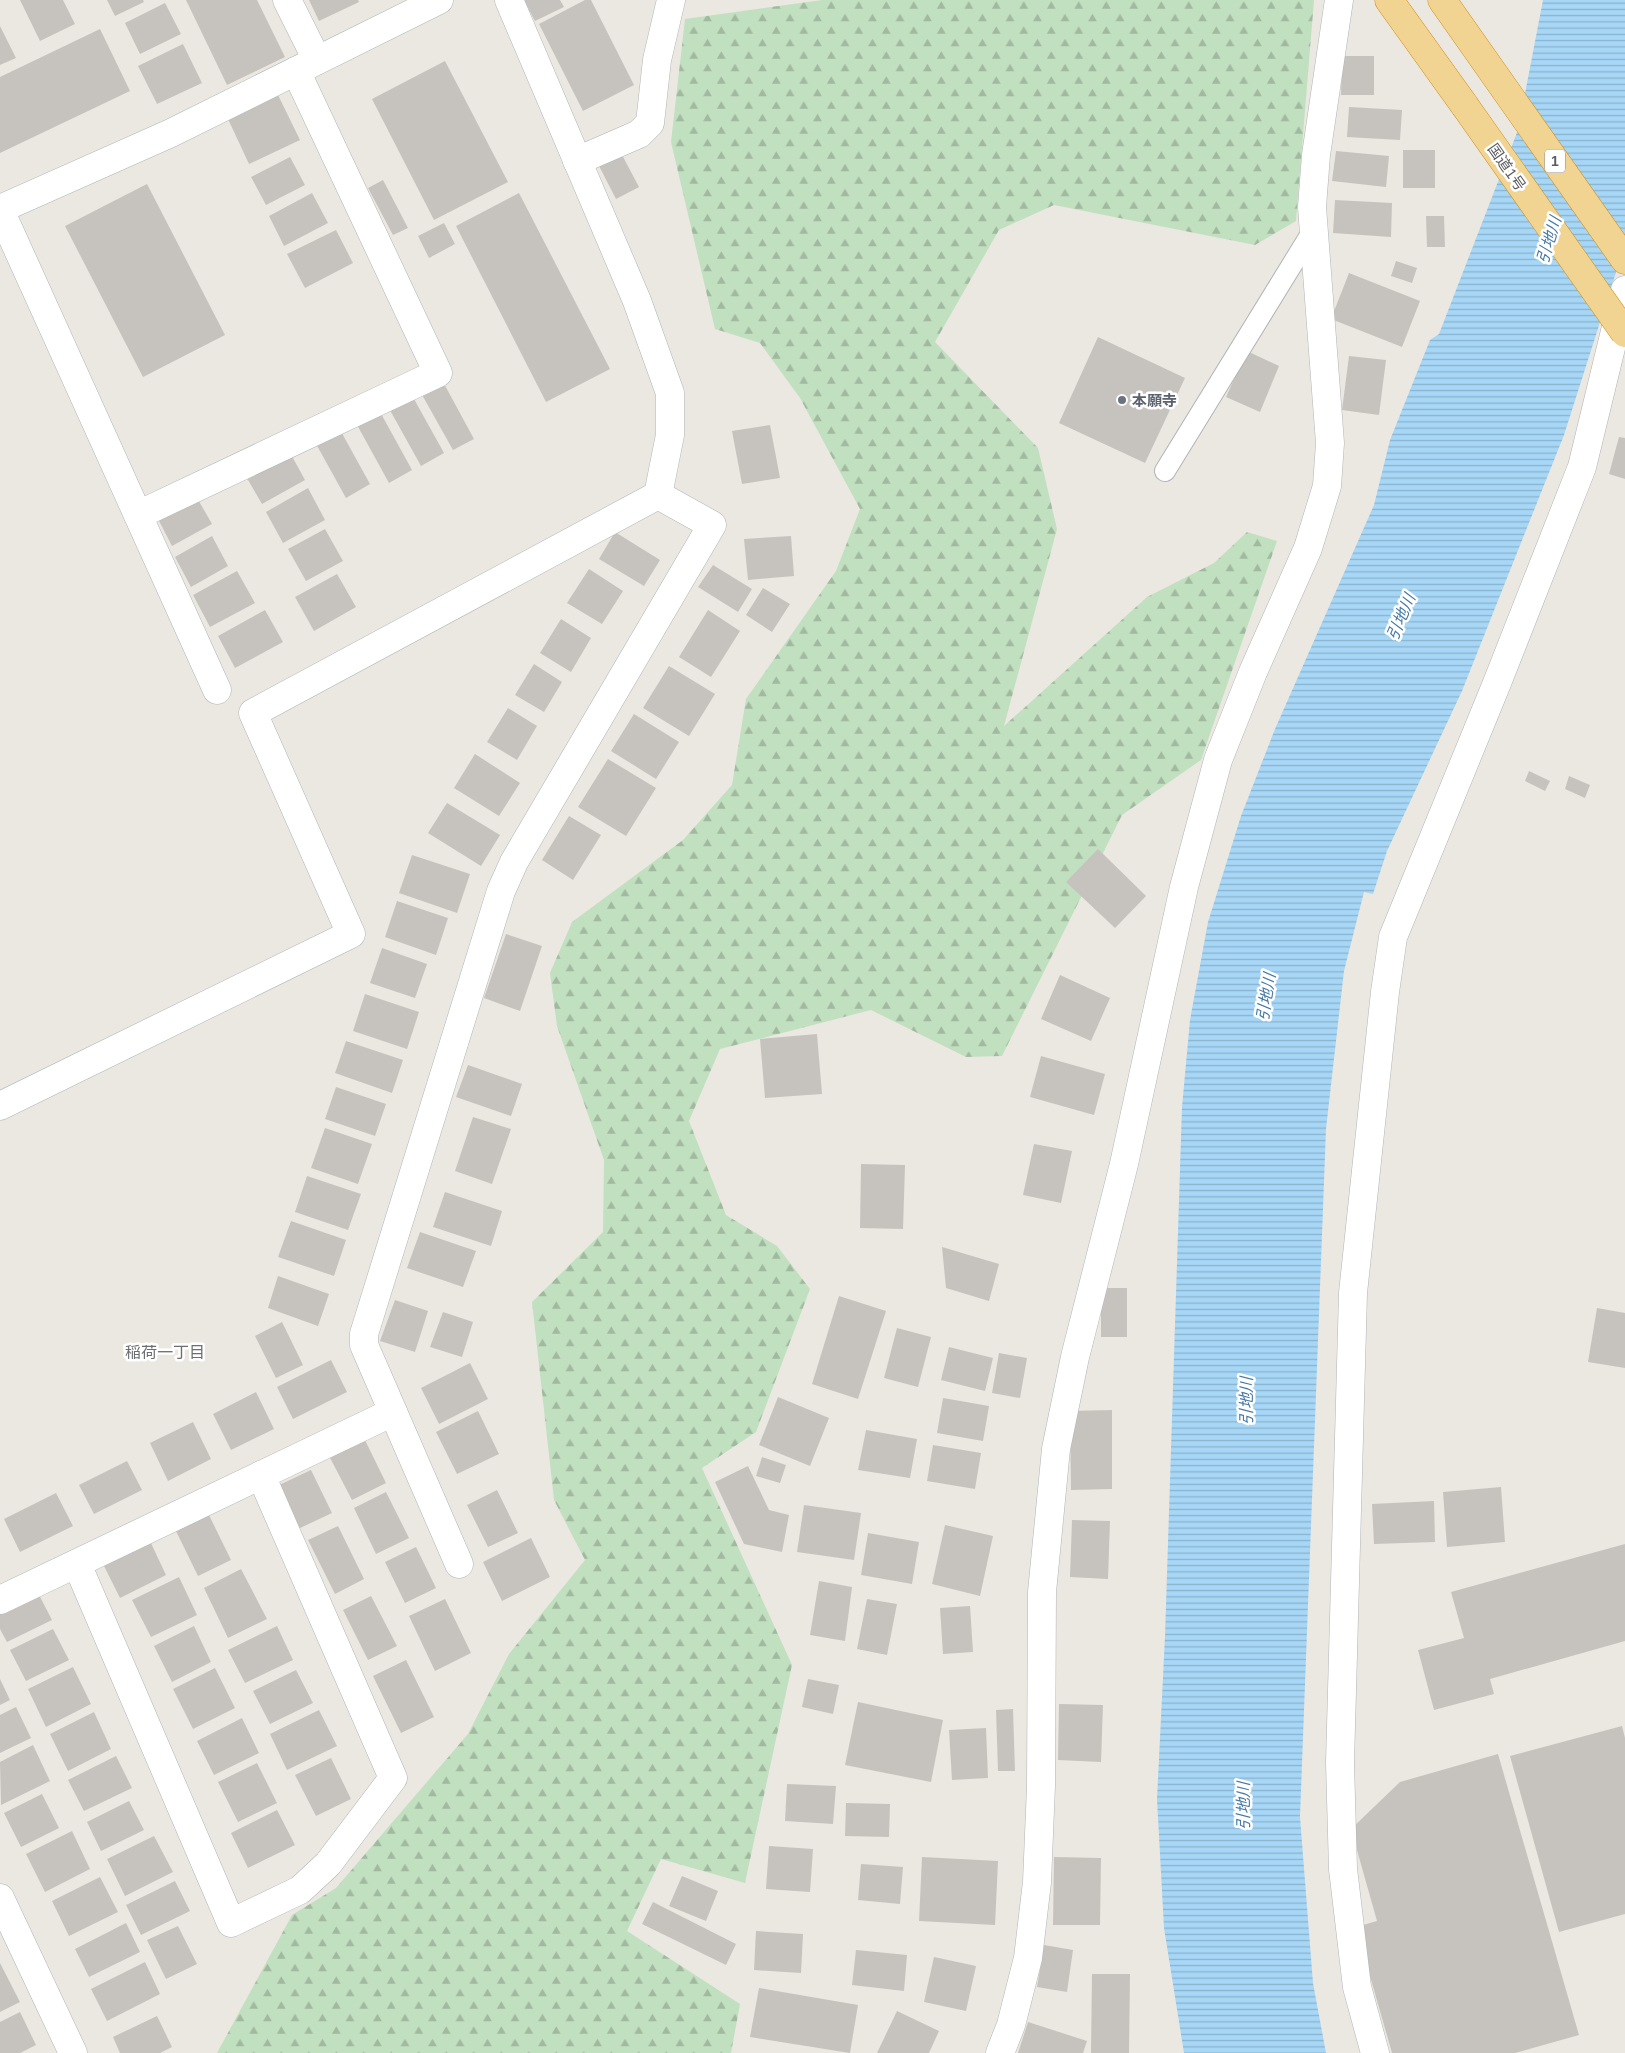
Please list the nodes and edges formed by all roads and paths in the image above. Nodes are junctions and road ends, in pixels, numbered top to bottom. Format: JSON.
{"nodes":[{"id":1,"x":287,"y":0,"type":"edge"},
{"id":2,"x":438,"y":0,"type":"edge"},
{"id":3,"x":509,"y":0,"type":"edge"},
{"id":4,"x":671,"y":0,"type":"edge"},
{"id":5,"x":1339,"y":0,"type":"edge"},
{"id":6,"x":1389,"y":0,"type":"edge"},
{"id":7,"x":1442,"y":0,"type":"edge"},
{"id":8,"x":306,"y":66,"type":"junction"},
{"id":9,"x":577,"y":161,"type":"junction"},
{"id":10,"x":0,"y":209,"type":"edge"},
{"id":11,"x":1314,"y":229,"type":"junction"},
{"id":12,"x":1625,"y":260,"type":"edge"},
{"id":13,"x":1625,"y":290,"type":"edge"},
{"id":14,"x":1625,"y":333,"type":"edge"},
{"id":15,"x":1165,"y":471,"type":"dead end"},
{"id":16,"x":658,"y":495,"type":"junction"},
{"id":17,"x":138,"y":514,"type":"junction"},
{"id":18,"x":217,"y":690,"type":"dead end"},
{"id":19,"x":0,"y":1106,"type":"edge"},
{"id":20,"x":393,"y":1412,"type":"junction"},
{"id":21,"x":262,"y":1475,"type":"junction"},
{"id":22,"x":77,"y":1564,"type":"junction"},
{"id":23,"x":459,"y":1564,"type":"dead end"},
{"id":24,"x":0,"y":1600,"type":"edge"},
{"id":25,"x":0,"y":1898,"type":"edge"},
{"id":26,"x":73,"y":2053,"type":"edge"},
{"id":27,"x":1000,"y":2053,"type":"edge"},
{"id":28,"x":1374,"y":2053,"type":"edge"}],
"edges":[{"from":1,"to":8,"type":"street"},
{"from":2,"to":8,"type":"street"},
{"from":3,"to":9,"type":"street"},
{"from":4,"to":9,"type":"street"},
{"from":5,"to":11,"type":"street"},
{"from":6,"to":14,"type":"highway","name":"国道1号","bridge":true},
{"from":7,"to":12,"type":"highway","number":"1"},
{"from":8,"to":10,"type":"street"},
{"from":8,"to":17,"type":"street"},
{"from":9,"to":16,"type":"street"},
{"from":10,"to":17,"type":"street"},
{"from":11,"to":15,"type":"lane"},
{"from":11,"to":27,"type":"street"},
{"from":13,"to":28,"type":"street"},
{"from":16,"to":19,"type":"street"},
{"from":16,"to":20,"type":"street"},
{"from":17,"to":18,"type":"street"},
{"from":20,"to":21,"type":"street"},
{"from":20,"to":23,"type":"street"},
{"from":21,"to":22,"type":"street"},
{"from":21,"to":22,"type":"street"},
{"from":22,"to":24,"type":"street"},
{"from":25,"to":26,"type":"street"}]}
